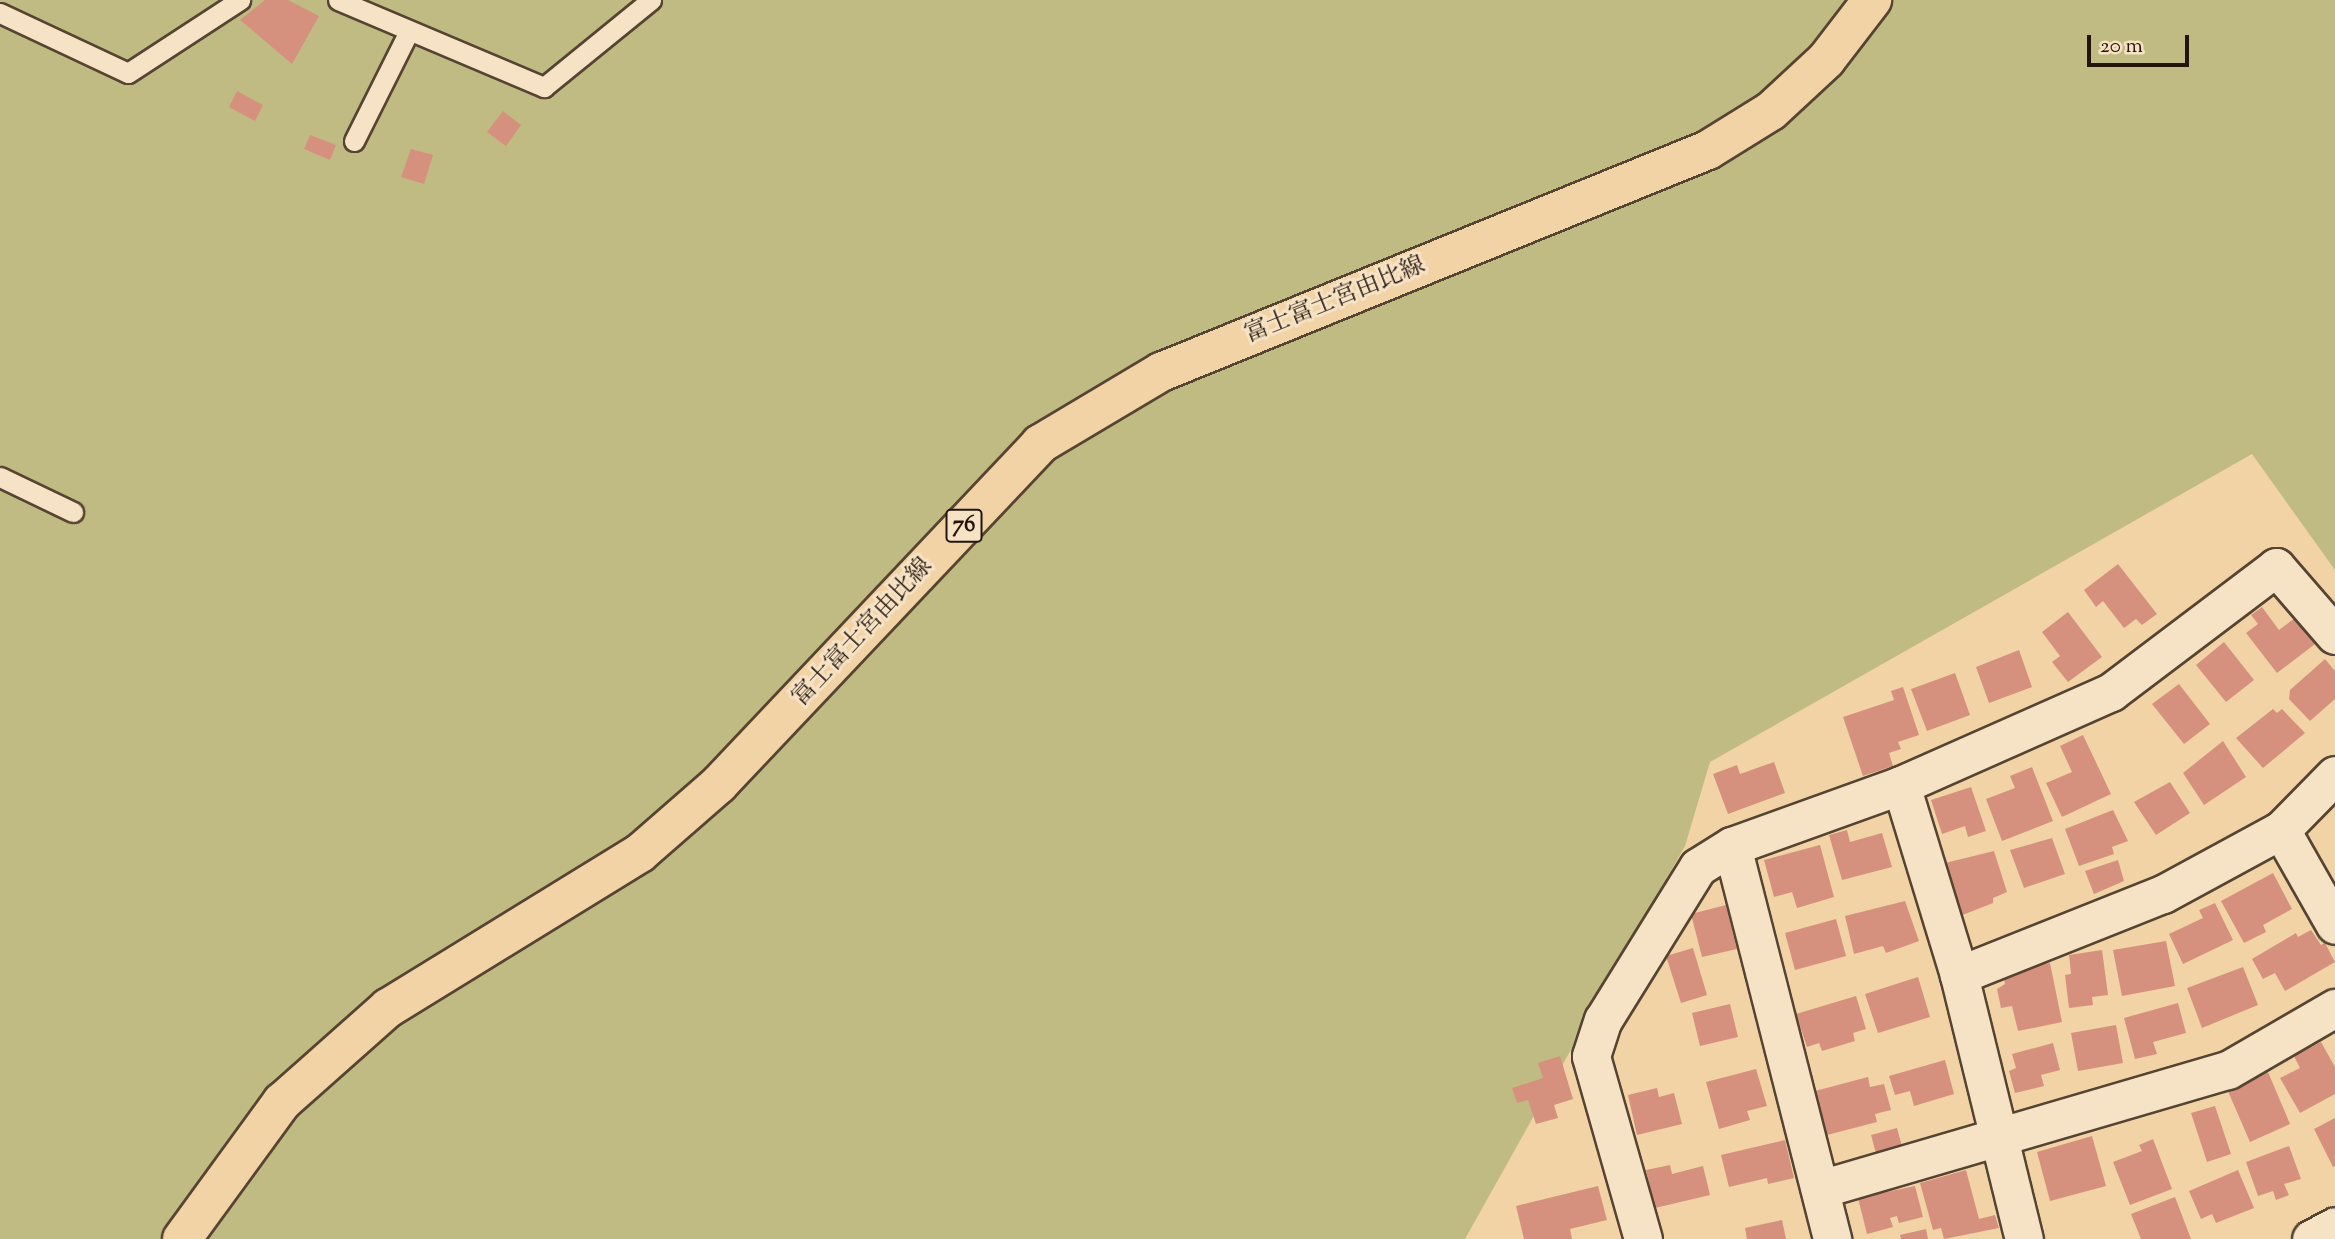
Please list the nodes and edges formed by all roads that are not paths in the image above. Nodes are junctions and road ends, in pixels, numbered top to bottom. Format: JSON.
{"nodes":[{"id":1,"x":240,"y":0,"type":"edge"},
{"id":2,"x":338,"y":0,"type":"edge"},
{"id":3,"x":651,"y":0,"type":"edge"},
{"id":4,"x":1872,"y":0,"type":"edge"},
{"id":5,"x":0,"y":13,"type":"edge"},
{"id":6,"x":409,"y":31,"type":"junction"},
{"id":7,"x":354,"y":141,"type":"dead end"},
{"id":8,"x":0,"y":477,"type":"edge"},
{"id":9,"x":73,"y":512,"type":"dead end"},
{"id":10,"x":2335,"y":635,"type":"edge"},
{"id":11,"x":2335,"y":775,"type":"edge"},
{"id":12,"x":1901,"y":785,"type":"junction"},
{"id":13,"x":2281,"y":830,"type":"junction"},
{"id":14,"x":1732,"y":846,"type":"junction"},
{"id":15,"x":2335,"y":925,"type":"edge"},
{"id":16,"x":1959,"y":975,"type":"junction"},
{"id":17,"x":2335,"y":1008,"type":"edge"},
{"id":18,"x":1998,"y":1137,"type":"junction"},
{"id":19,"x":1820,"y":1189,"type":"junction"},
{"id":20,"x":2335,"y":1226,"type":"edge"},
{"id":21,"x":182,"y":1239,"type":"edge"},
{"id":22,"x":1643,"y":1239,"type":"edge"},
{"id":23,"x":1832,"y":1239,"type":"edge"},
{"id":24,"x":2024,"y":1239,"type":"edge"},
{"id":25,"x":2311,"y":1239,"type":"edge"}],
"edges":[{"from":1,"to":5,"type":"lane"},
{"from":2,"to":6,"type":"lane"},
{"from":3,"to":6,"type":"lane"},
{"from":4,"to":21,"type":"main road","name":"富士富士宮由比線","number":"76"},
{"from":6,"to":7,"type":"lane"},
{"from":8,"to":9,"type":"lane"},
{"from":10,"to":12,"type":"street"},
{"from":11,"to":13,"type":"street"},
{"from":12,"to":14,"type":"street"},
{"from":12,"to":16,"type":"street"},
{"from":13,"to":15,"type":"street"},
{"from":13,"to":16,"type":"street"},
{"from":14,"to":19,"type":"street"},
{"from":14,"to":22,"type":"street"},
{"from":16,"to":18,"type":"street"},
{"from":17,"to":18,"type":"street"},
{"from":18,"to":19,"type":"street"},
{"from":18,"to":24,"type":"street"},
{"from":19,"to":23,"type":"street"},
{"from":20,"to":25,"type":"street"}]}
